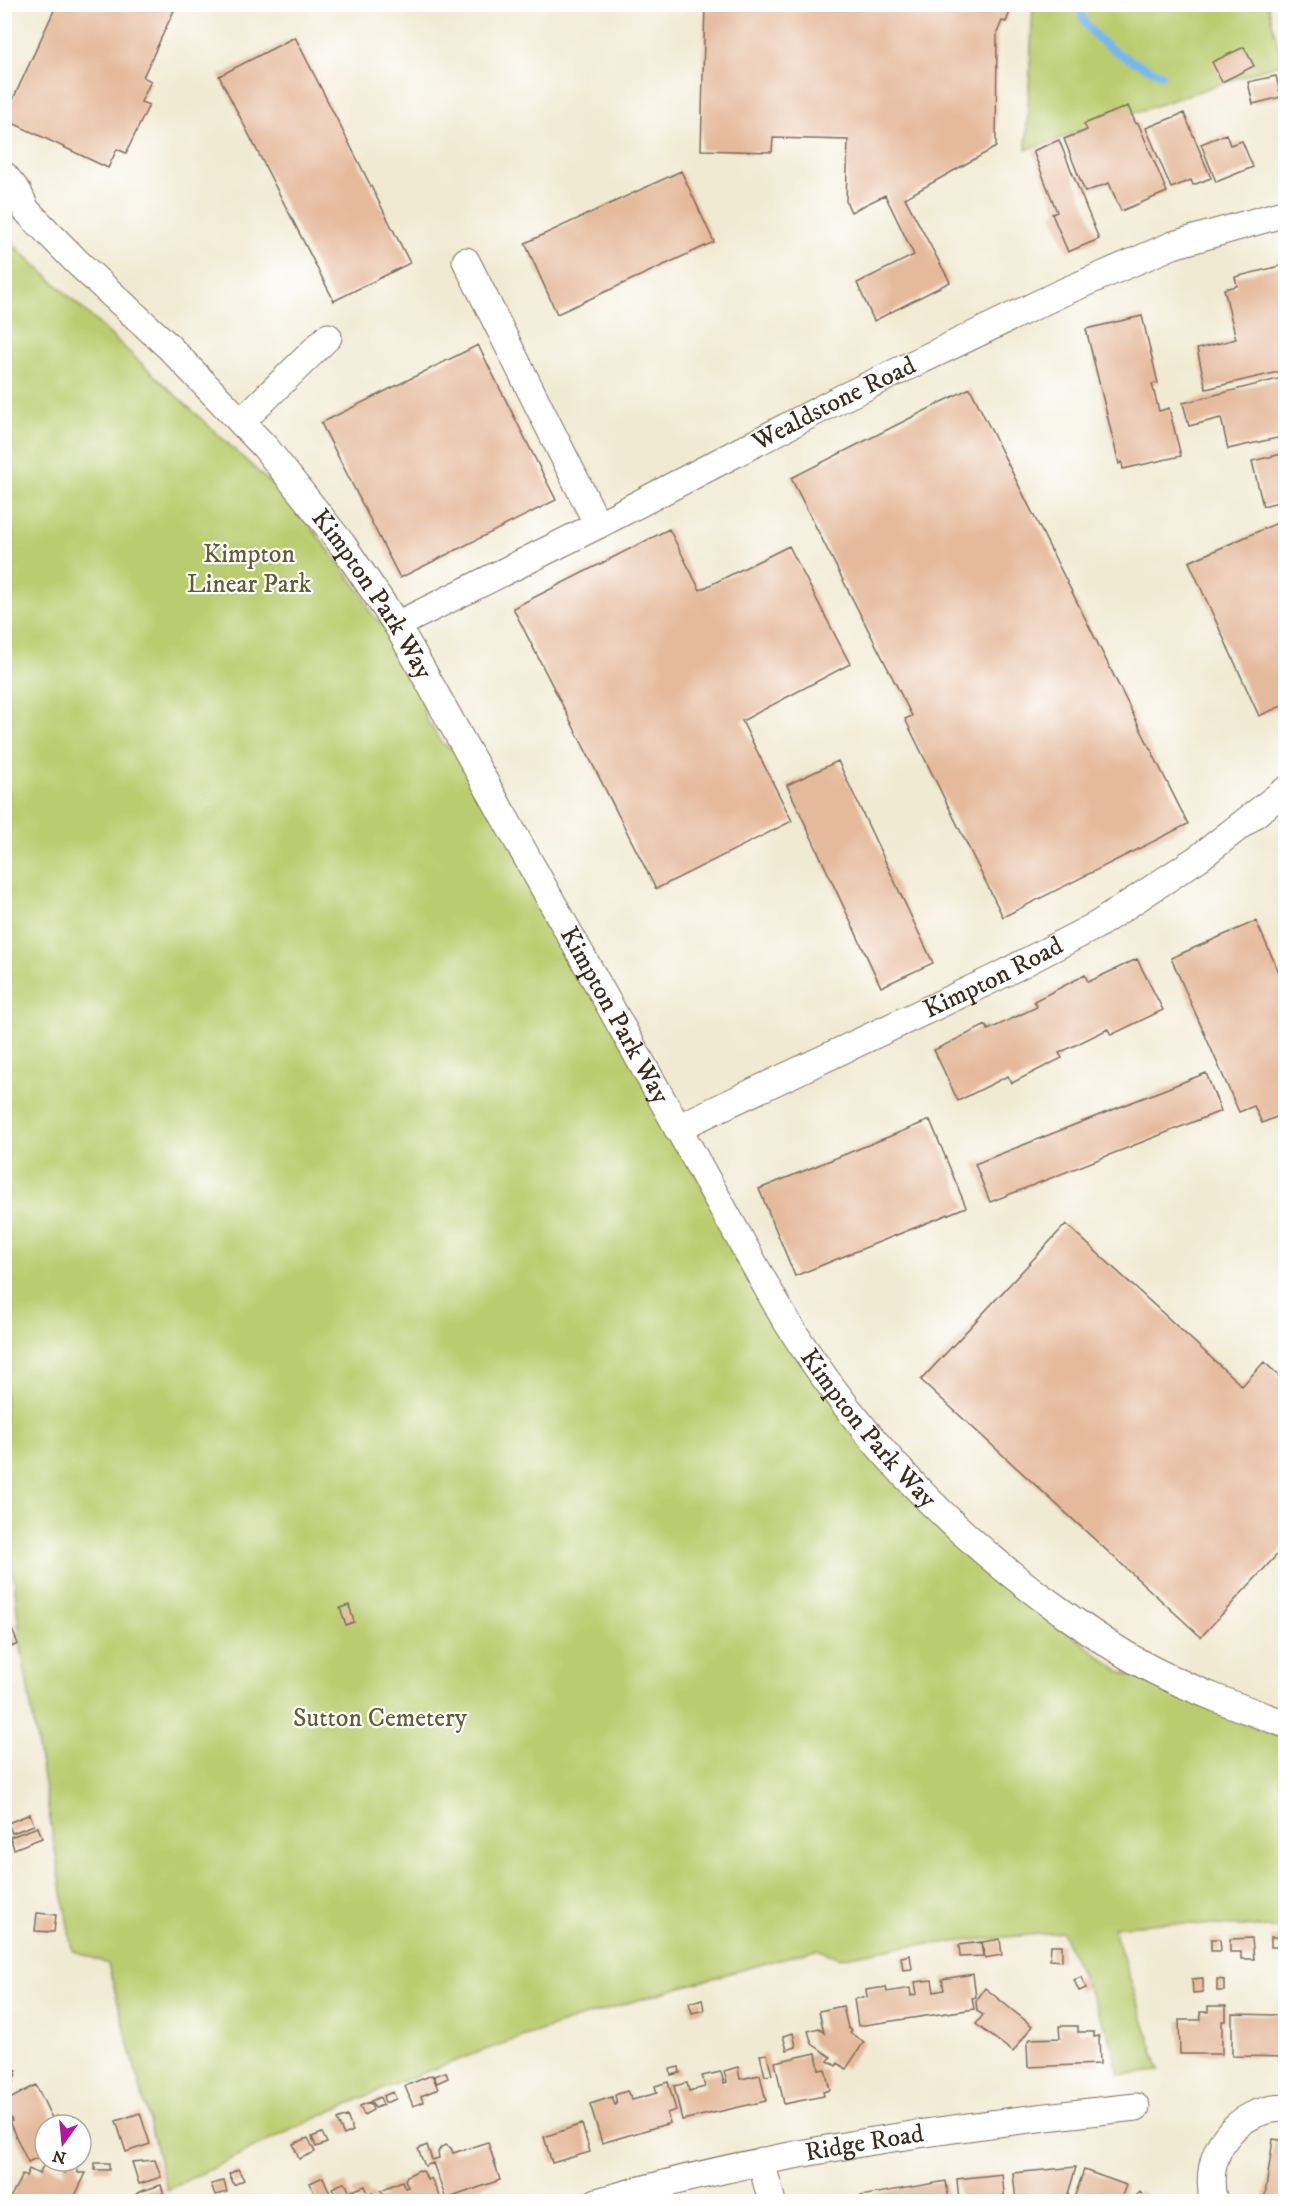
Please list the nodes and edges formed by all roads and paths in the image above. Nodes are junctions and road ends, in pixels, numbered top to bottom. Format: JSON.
{"nodes":[{"id":1,"x":4,"y":175,"type":"edge"},
{"id":2,"x":15,"y":209,"type":"edge"},
{"id":3,"x":1286,"y":213,"type":"edge"},
{"id":4,"x":466,"y":261,"type":"dead end"},
{"id":5,"x":328,"y":337,"type":"dead end"},
{"id":6,"x":241,"y":422,"type":"junction"},
{"id":7,"x":598,"y":525,"type":"junction"},
{"id":8,"x":398,"y":625,"type":"junction"},
{"id":9,"x":1286,"y":790,"type":"edge"},
{"id":10,"x":677,"y":1128,"type":"junction"},
{"id":11,"x":1286,"y":1724,"type":"edge"},
{"id":12,"x":1136,"y":2107,"type":"dead end"},
{"id":13,"x":1286,"y":2108,"type":"edge"},
{"id":14,"x":761,"y":2160,"type":"junction"},
{"id":15,"x":597,"y":2202,"type":"edge"},
{"id":16,"x":772,"y":2202,"type":"edge"},
{"id":17,"x":1214,"y":2202,"type":"edge"}],
"edges":[{"from":1,"to":2,"type":"street","name":"Kimpton Park Way"},
{"from":2,"to":6,"type":"street","name":"Kimpton Park Way"},
{"from":3,"to":7,"type":"street","name":"Wealdstone Road"},
{"from":4,"to":7,"type":"street"},
{"from":5,"to":6,"type":"street"},
{"from":6,"to":8,"type":"street","name":"Kimpton Park Way"},
{"from":7,"to":8,"type":"street","name":"Wealdstone Road"},
{"from":8,"to":10,"type":"street","name":"Kimpton Park Way"},
{"from":9,"to":10,"type":"street","name":"Kimpton Road"},
{"from":10,"to":11,"type":"street","name":"Kimpton Park Way"},
{"from":12,"to":14,"type":"street","name":"Ridge Road"},
{"from":13,"to":17,"type":"street"},
{"from":14,"to":15,"type":"street","name":"Ridge Road"},
{"from":14,"to":16,"type":"street"}]}
